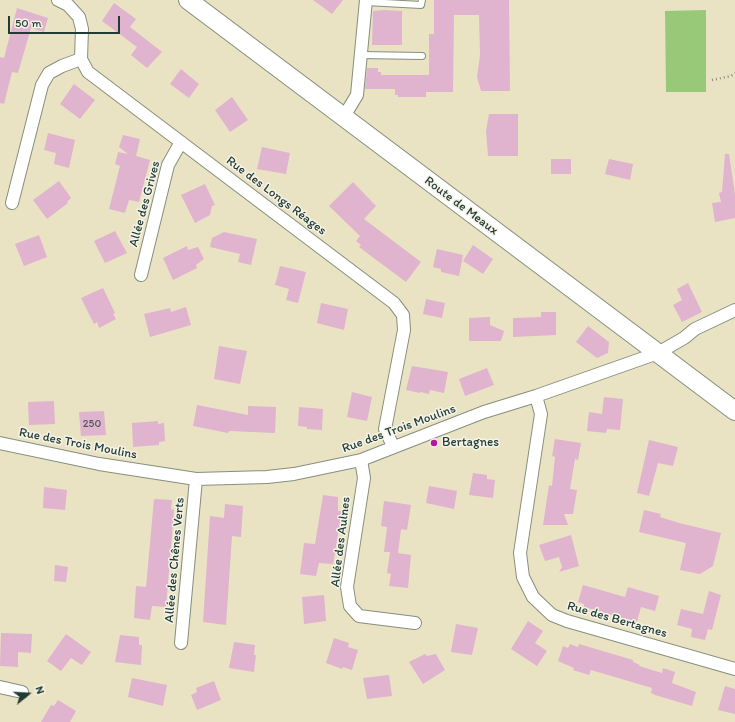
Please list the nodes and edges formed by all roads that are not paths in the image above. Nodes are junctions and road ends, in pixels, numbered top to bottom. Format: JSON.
{"nodes":[{"id":1,"x":58,"y":0,"type":"edge"},
{"id":2,"x":188,"y":0,"type":"edge"},
{"id":3,"x":422,"y":0,"type":"edge"},
{"id":4,"x":366,"y":1,"type":"edge"},
{"id":5,"x":361,"y":55,"type":"junction"},
{"id":6,"x":422,"y":56,"type":"dead end"},
{"id":7,"x":81,"y":59,"type":"junction"},
{"id":8,"x":343,"y":118,"type":"junction"},
{"id":9,"x":181,"y":142,"type":"junction"},
{"id":10,"x":12,"y":204,"type":"dead end"},
{"id":11,"x":141,"y":275,"type":"dead end"},
{"id":12,"x":735,"y":310,"type":"edge"},
{"id":13,"x":658,"y":353,"type":"junction"},
{"id":14,"x":536,"y":396,"type":"junction"},
{"id":15,"x":735,"y":411,"type":"edge"},
{"id":16,"x":0,"y":443,"type":"edge"},
{"id":17,"x":393,"y":446,"type":"junction"},
{"id":18,"x":361,"y":460,"type":"junction"},
{"id":19,"x":196,"y":479,"type":"junction"},
{"id":20,"x":415,"y":623,"type":"dead end"},
{"id":21,"x":181,"y":643,"type":"dead end"},
{"id":22,"x":735,"y":668,"type":"edge"},
{"id":23,"x":0,"y":687,"type":"edge"},
{"id":24,"x":22,"y":692,"type":"dead end"}],
"edges":[{"from":1,"to":7,"type":"street"},
{"from":2,"to":8,"type":"main road","name":"Route de Meaux"},
{"from":3,"to":4,"type":"lane"},
{"from":4,"to":5,"type":"street"},
{"from":5,"to":6,"type":"lane"},
{"from":5,"to":8,"type":"street"},
{"from":7,"to":9,"type":"street","name":"Rue des Longs Réages"},
{"from":7,"to":10,"type":"street"},
{"from":8,"to":13,"type":"main road","name":"Route de Meaux"},
{"from":9,"to":11,"type":"street","name":"Allée des Grives"},
{"from":9,"to":17,"type":"street","name":"Rue des Longs Réages"},
{"from":12,"to":13,"type":"street","name":"Rue des Trois Moulins"},
{"from":13,"to":14,"type":"street","name":"Rue des Trois Moulins"},
{"from":13,"to":15,"type":"main road","name":"Route de Meaux"},
{"from":14,"to":17,"type":"street","name":"Rue des Trois Moulins"},
{"from":14,"to":22,"type":"street","name":"Rue des Bertagnes"},
{"from":16,"to":19,"type":"street","name":"Rue des Trois Moulins"},
{"from":17,"to":18,"type":"street","name":"Rue des Trois Moulins"},
{"from":18,"to":19,"type":"street","name":"Rue des Trois Moulins"},
{"from":18,"to":20,"type":"street","name":"Allée des Aulnes"},
{"from":19,"to":21,"type":"street","name":"Allée des Chênes Verts"},
{"from":23,"to":24,"type":"street"}]}
